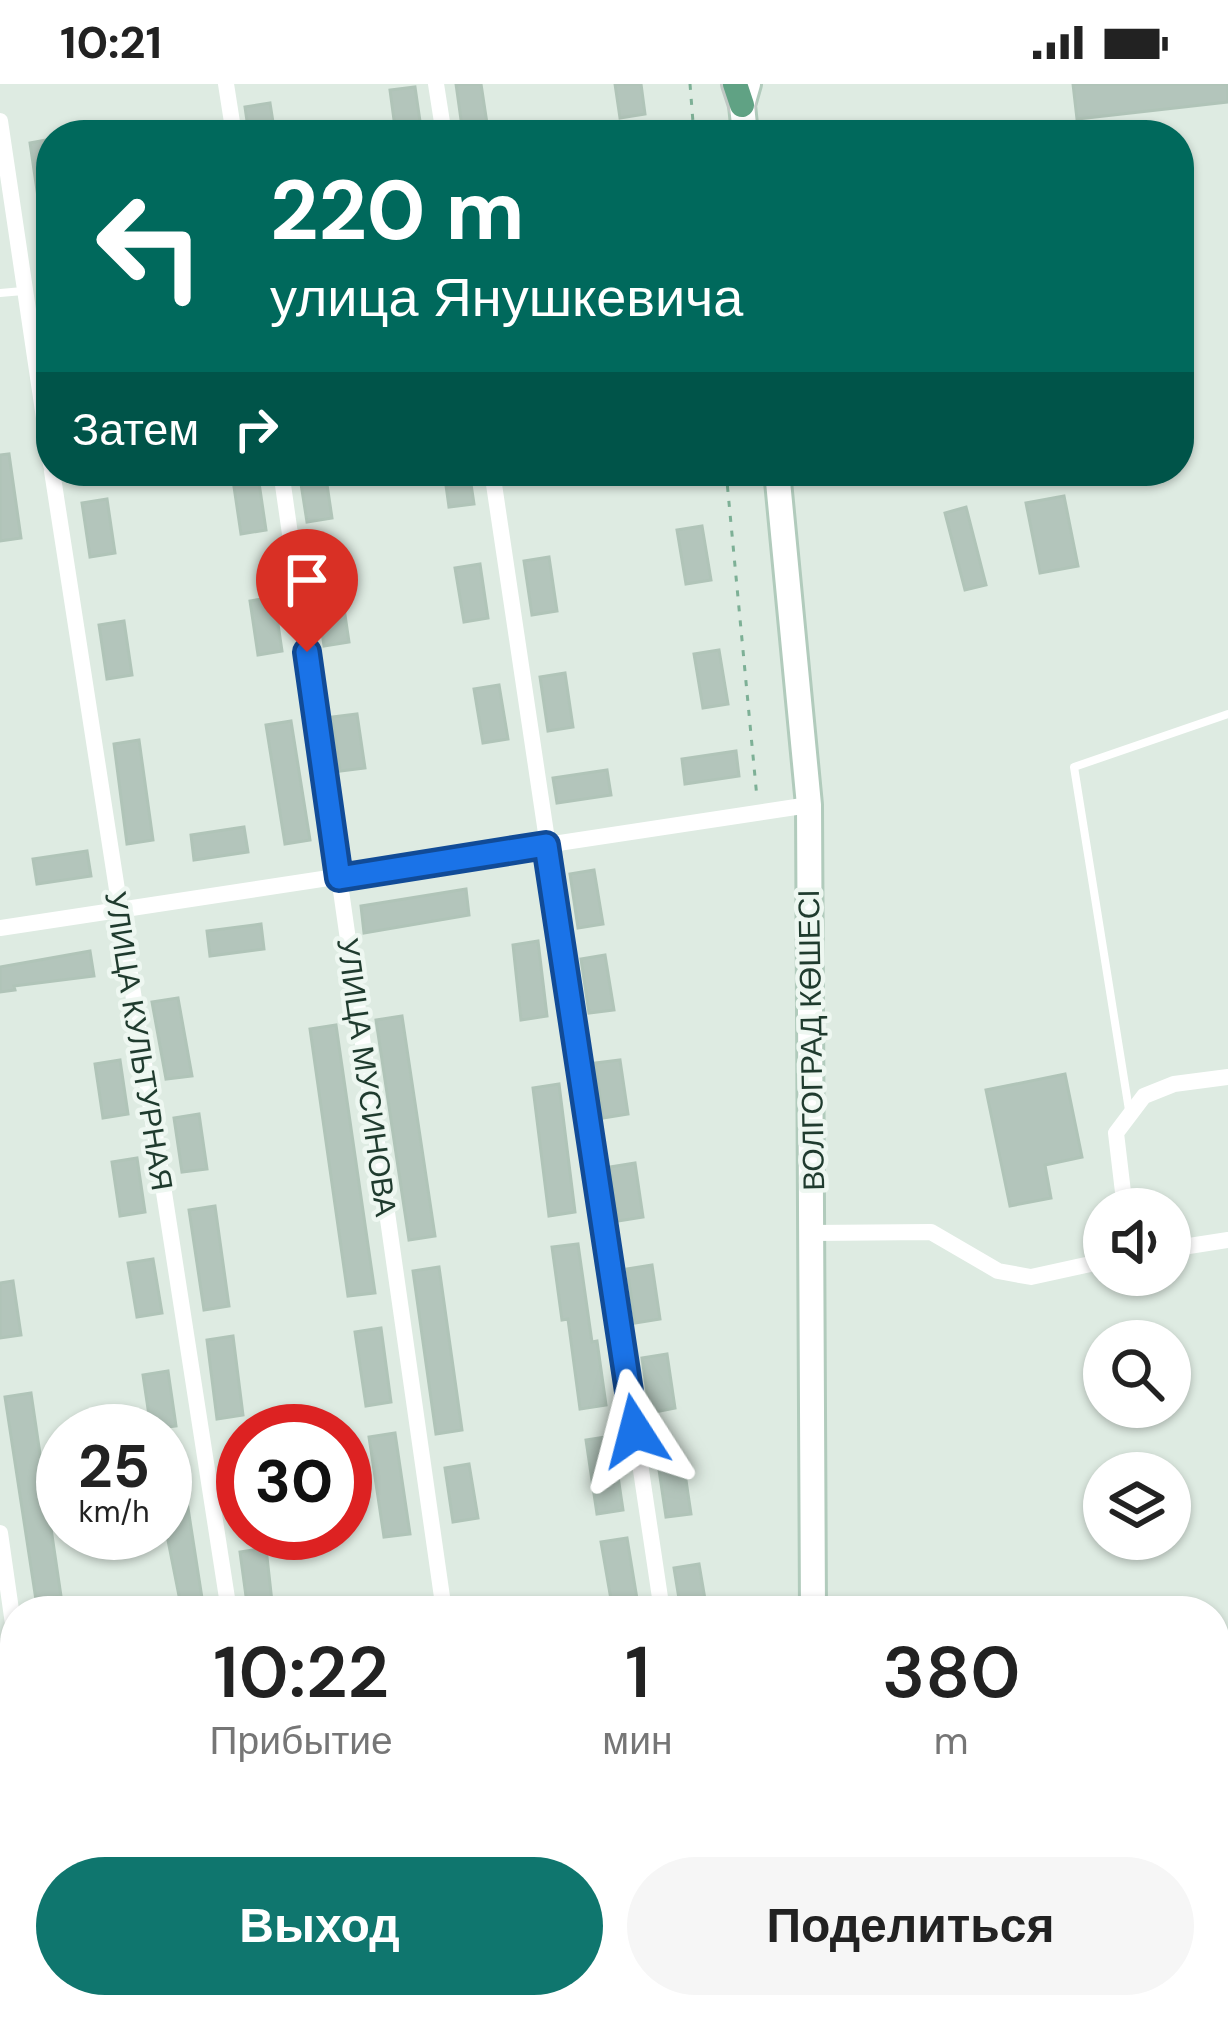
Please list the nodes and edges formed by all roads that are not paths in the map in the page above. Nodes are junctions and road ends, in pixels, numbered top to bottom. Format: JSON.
{"nodes":[{"id":1,"x":226,"y":84,"type":"edge"},
{"id":2,"x":436,"y":84,"type":"edge"},
{"id":3,"x":232,"y":120,"type":"edge"},
{"id":4,"x":442,"y":120,"type":"edge"},
{"id":5,"x":0,"y":121,"type":"edge"},
{"id":6,"x":25,"y":291,"type":"junction"},
{"id":7,"x":0,"y":293,"type":"edge"},
{"id":8,"x":36,"y":366,"type":"edge"},
{"id":9,"x":54,"y":486,"type":"edge"},
{"id":10,"x":283,"y":486,"type":"edge"},
{"id":11,"x":494,"y":486,"type":"edge"},
{"id":12,"x":778,"y":486,"type":"edge"},
{"id":13,"x":1228,"y":714,"type":"edge"},
{"id":14,"x":808,"y":805,"type":"junction"},
{"id":15,"x":546,"y":845,"type":"junction"},
{"id":16,"x":339,"y":878,"type":"junction"},
{"id":17,"x":118,"y":909,"type":"junction"},
{"id":18,"x":0,"y":928,"type":"edge"},
{"id":19,"x":1228,"y":1077,"type":"edge"},
{"id":20,"x":1130,"y":1118,"type":"junction"},
{"id":21,"x":1123,"y":1188,"type":"edge"},
{"id":22,"x":812,"y":1233,"type":"junction"},
{"id":23,"x":1228,"y":1240,"type":"edge"},
{"id":24,"x":1191,"y":1246,"type":"edge"},
{"id":25,"x":1083,"y":1266,"type":"edge"},
{"id":26,"x":0,"y":1533,"type":"edge"},
{"id":27,"x":9,"y":1596,"type":"edge"},
{"id":28,"x":227,"y":1596,"type":"edge"},
{"id":29,"x":442,"y":1596,"type":"edge"},
{"id":30,"x":660,"y":1596,"type":"edge"},
{"id":31,"x":813,"y":1596,"type":"edge"}],
"edges":[{"from":1,"to":3,"type":"street"},
{"from":2,"to":4,"type":"street"},
{"from":5,"to":6,"type":"street","name":"УЛИЦА КУЛЬТУРНАЯ"},
{"from":6,"to":7,"type":"lane"},
{"from":6,"to":8,"type":"street","name":"УЛИЦА КУЛЬТУРНАЯ"},
{"from":9,"to":17,"type":"street","name":"УЛИЦА КУЛЬТУРНАЯ"},
{"from":10,"to":16,"type":"street","name":"УЛИЦА МУСИНОВА"},
{"from":11,"to":15,"type":"street"},
{"from":12,"to":14,"type":"main road","name":"ВОЛГОГРАД КӨШЕСІ"},
{"from":13,"to":20,"type":"lane"},
{"from":14,"to":15,"type":"street"},
{"from":14,"to":22,"type":"main road","name":"ВОЛГОГРАД КӨШЕСІ"},
{"from":15,"to":16,"type":"street"},
{"from":15,"to":30,"type":"street"},
{"from":16,"to":17,"type":"street"},
{"from":16,"to":29,"type":"street","name":"УЛИЦА МУСИНОВА"},
{"from":17,"to":18,"type":"street"},
{"from":17,"to":28,"type":"street","name":"УЛИЦА КУЛЬТУРНАЯ"},
{"from":19,"to":20,"type":"street"},
{"from":20,"to":21,"type":"street"},
{"from":22,"to":25,"type":"street"},
{"from":22,"to":31,"type":"main road","name":"ВОЛГОГРАД КӨШЕСІ"},
{"from":23,"to":24,"type":"street"},
{"from":26,"to":27,"type":"street"}]}
